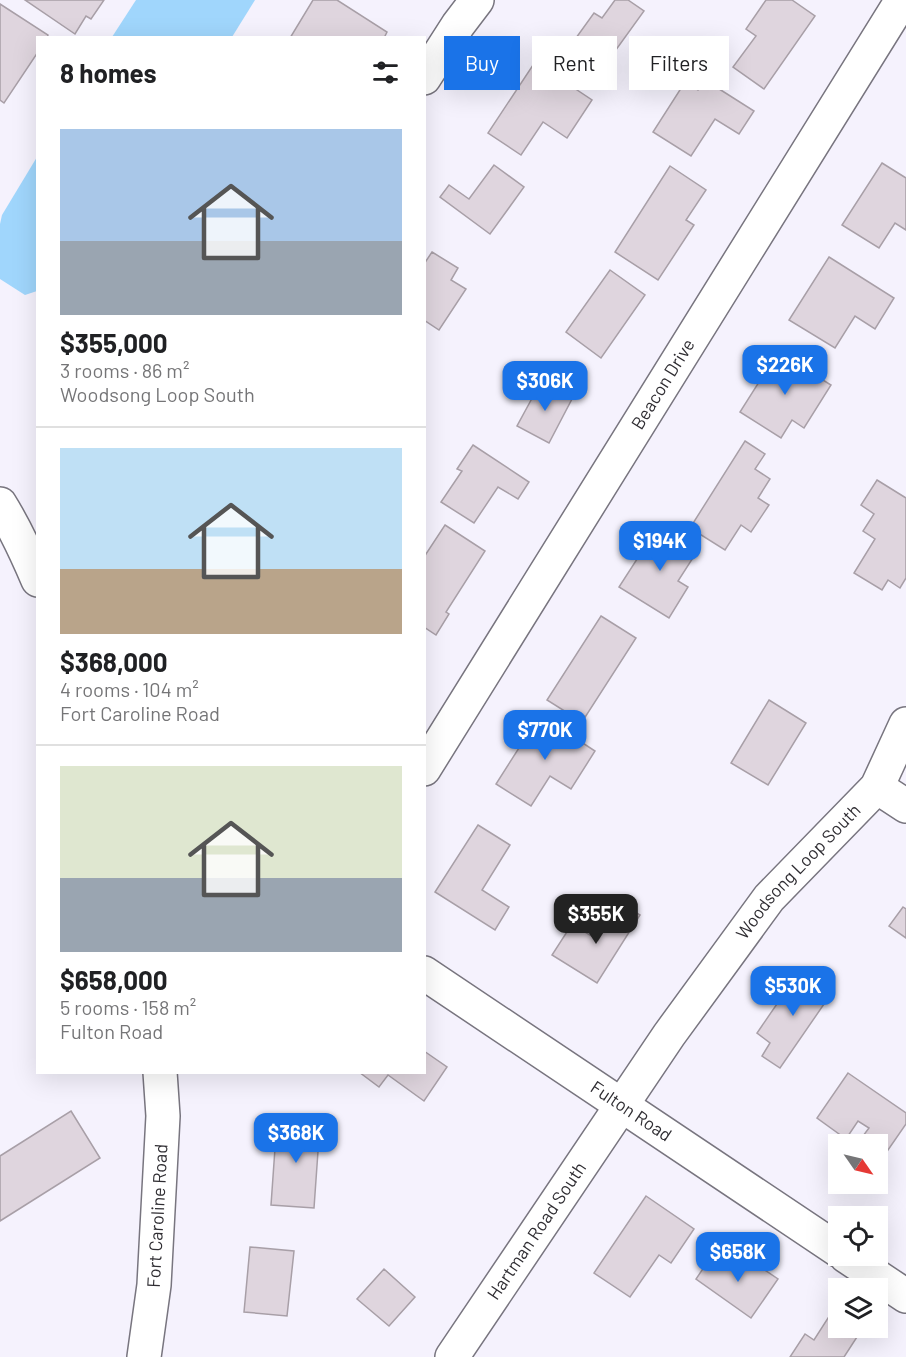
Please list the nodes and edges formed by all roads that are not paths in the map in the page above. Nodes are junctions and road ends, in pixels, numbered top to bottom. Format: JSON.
{"nodes":[{"id":1,"x":477,"y":0,"type":"edge"},
{"id":2,"x":902,"y":0,"type":"edge"},
{"id":3,"x":426,"y":75,"type":"edge"},
{"id":4,"x":0,"y":504,"type":"edge"},
{"id":5,"x":34,"y":562,"type":"edge"},
{"id":6,"x":906,"y":724,"type":"edge"},
{"id":7,"x":426,"y":766,"type":"edge"},
{"id":8,"x":877,"y":788,"type":"junction"},
{"id":9,"x":906,"y":806,"type":"edge"},
{"id":10,"x":426,"y":974,"type":"edge"},
{"id":11,"x":160,"y":1074,"type":"edge"},
{"id":12,"x":622,"y":1105,"type":"junction"},
{"id":13,"x":828,"y":1243,"type":"edge"},
{"id":14,"x":861,"y":1266,"type":"edge"},
{"id":15,"x":906,"y":1296,"type":"edge"},
{"id":16,"x":144,"y":1357,"type":"edge"},
{"id":17,"x":452,"y":1357,"type":"edge"}],
"edges":[{"from":1,"to":3,"type":"street"},
{"from":2,"to":7,"type":"street","name":"Beacon Drive"},
{"from":4,"to":5,"type":"street"},
{"from":6,"to":8,"type":"street","name":"Woodsong Loop South"},
{"from":8,"to":9,"type":"street"},
{"from":8,"to":12,"type":"street","name":"Woodsong Loop South"},
{"from":10,"to":12,"type":"street","name":"Fulton Road"},
{"from":11,"to":16,"type":"street","name":"Fort Caroline Road"},
{"from":12,"to":13,"type":"street","name":"Fulton Road"},
{"from":12,"to":17,"type":"street","name":"Hartman Road South"},
{"from":14,"to":15,"type":"street"}]}
